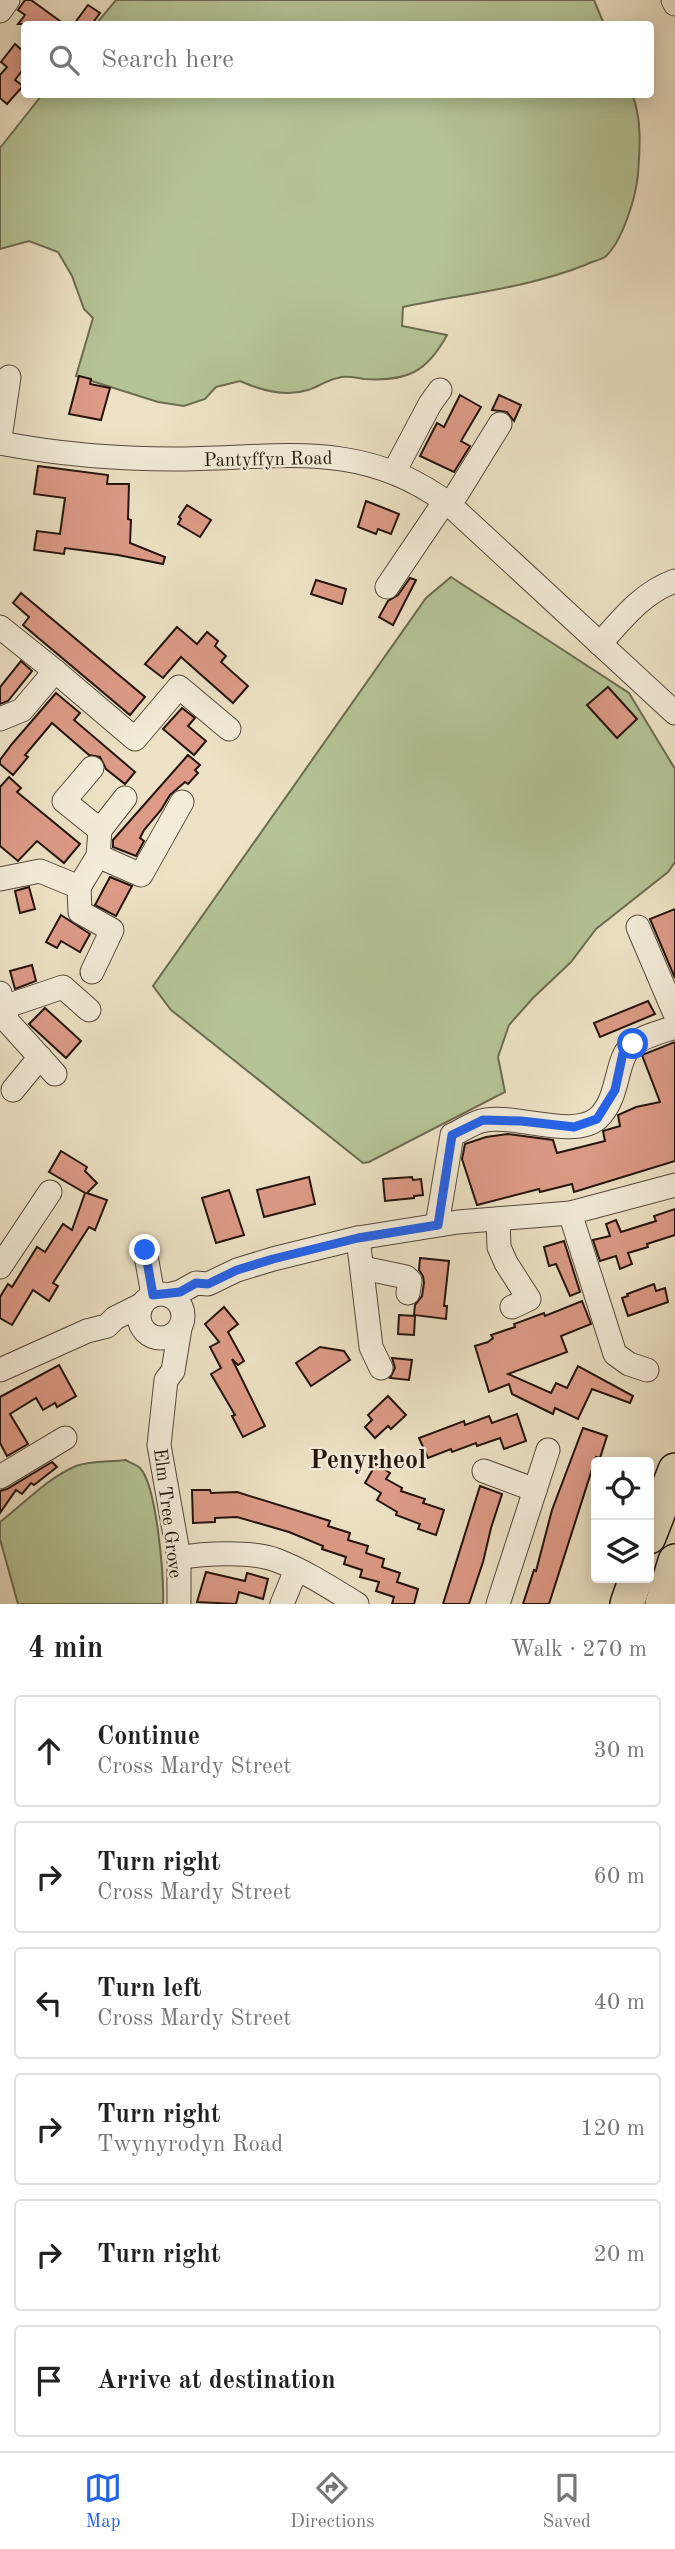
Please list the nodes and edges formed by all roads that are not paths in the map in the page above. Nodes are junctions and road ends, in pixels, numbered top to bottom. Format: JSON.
{"nodes":[{"id":1,"x":8,"y":0,"type":"edge"},
{"id":2,"x":0,"y":11,"type":"edge"},
{"id":3,"x":9,"y":377,"type":"dead end"},
{"id":4,"x":440,"y":390,"type":"dead end"},
{"id":5,"x":500,"y":424,"type":"dead end"},
{"id":6,"x":0,"y":440,"type":"edge"},
{"id":7,"x":394,"y":472,"type":"junction"},
{"id":8,"x":447,"y":503,"type":"junction"},
{"id":9,"x":675,"y":581,"type":"edge"},
{"id":10,"x":387,"y":587,"type":"dead end"},
{"id":11,"x":0,"y":627,"type":"edge"},
{"id":12,"x":600,"y":644,"type":"junction"},
{"id":13,"x":69,"y":677,"type":"junction"},
{"id":14,"x":675,"y":713,"type":"edge"},
{"id":15,"x":0,"y":719,"type":"edge"},
{"id":16,"x":229,"y":729,"type":"dead end"},
{"id":17,"x":92,"y":768,"type":"dead end"},
{"id":18,"x":125,"y":798,"type":"dead end"},
{"id":19,"x":182,"y":802,"type":"dead end"},
{"id":20,"x":100,"y":830,"type":"junction"},
{"id":21,"x":98,"y":856,"type":"junction"},
{"id":22,"x":0,"y":879,"type":"edge"},
{"id":23,"x":79,"y":887,"type":"junction"},
{"id":24,"x":638,"y":927,"type":"dead end"},
{"id":25,"x":92,"y":972,"type":"dead end"},
{"id":26,"x":2,"y":1000,"type":"edge"},
{"id":27,"x":89,"y":1010,"type":"dead end"},
{"id":28,"x":675,"y":1014,"type":"edge"},
{"id":29,"x":675,"y":1027,"type":"edge"},
{"id":30,"x":16,"y":1086,"type":"edge"},
{"id":31,"x":675,"y":1185,"type":"edge"},
{"id":32,"x":50,"y":1192,"type":"dead end"},
{"id":33,"x":570,"y":1213,"type":"junction"},
{"id":34,"x":498,"y":1219,"type":"junction"},
{"id":35,"x":438,"y":1225,"type":"junction"},
{"id":36,"x":358,"y":1238,"type":"junction"},
{"id":37,"x":145,"y":1250,"type":"dead end"},
{"id":38,"x":0,"y":1267,"type":"edge"},
{"id":39,"x":363,"y":1268,"type":"junction"},
{"id":40,"x":208,"y":1284,"type":"junction"},
{"id":41,"x":408,"y":1293,"type":"dead end"},
{"id":42,"x":154,"y":1298,"type":"junction"},
{"id":43,"x":512,"y":1307,"type":"dead end"},
{"id":44,"x":182,"y":1324,"type":"junction"},
{"id":45,"x":107,"y":1326,"type":"junction"},
{"id":46,"x":151,"y":1336,"type":"junction"},
{"id":47,"x":381,"y":1368,"type":"dead end"},
{"id":48,"x":0,"y":1370,"type":"edge"},
{"id":49,"x":647,"y":1370,"type":"dead end"},
{"id":50,"x":166,"y":1380,"type":"junction"},
{"id":51,"x":65,"y":1437,"type":"dead end"},
{"id":52,"x":548,"y":1450,"type":"dead end"},
{"id":53,"x":675,"y":1470,"type":"edge"},
{"id":54,"x":484,"y":1471,"type":"dead end"},
{"id":55,"x":0,"y":1476,"type":"edge"},
{"id":56,"x":535,"y":1490,"type":"junction"},
{"id":57,"x":654,"y":1524,"type":"edge"},
{"id":58,"x":179,"y":1558,"type":"junction"},
{"id":59,"x":675,"y":1561,"type":"edge"},
{"id":60,"x":296,"y":1570,"type":"junction"},
{"id":61,"x":634,"y":1583,"type":"edge"},
{"id":62,"x":179,"y":1604,"type":"edge"},
{"id":63,"x":282,"y":1604,"type":"edge"},
{"id":64,"x":357,"y":1604,"type":"edge"},
{"id":65,"x":498,"y":1604,"type":"edge"},
{"id":66,"x":627,"y":1604,"type":"edge"},
{"id":67,"x":662,"y":1604,"type":"edge"}],
"edges":[{"from":1,"to":2,"type":"street"},
{"from":3,"to":6,"type":"street"},
{"from":4,"to":7,"type":"street"},
{"from":5,"to":8,"type":"street"},
{"from":6,"to":7,"type":"street","name":"Pantyffyn Road"},
{"from":7,"to":8,"type":"street","name":"Pantyffyn Road"},
{"from":8,"to":10,"type":"street"},
{"from":8,"to":12,"type":"street","name":"Pantyffyn Road"},
{"from":9,"to":12,"type":"street"},
{"from":11,"to":13,"type":"street"},
{"from":12,"to":14,"type":"street","name":"Pantyffyn Road"},
{"from":13,"to":15,"type":"street"},
{"from":13,"to":16,"type":"street"},
{"from":17,"to":20,"type":"street"},
{"from":18,"to":20,"type":"street"},
{"from":19,"to":21,"type":"street"},
{"from":20,"to":21,"type":"street"},
{"from":21,"to":23,"type":"street"},
{"from":22,"to":23,"type":"street"},
{"from":23,"to":25,"type":"street"},
{"from":24,"to":28,"type":"street"},
{"from":26,"to":27,"type":"street"},
{"from":26,"to":30,"type":"street"},
{"from":29,"to":35,"type":"street"},
{"from":31,"to":33,"type":"street"},
{"from":32,"to":38,"type":"street"},
{"from":33,"to":34,"type":"street"},
{"from":33,"to":49,"type":"street"},
{"from":34,"to":35,"type":"street"},
{"from":34,"to":43,"type":"street"},
{"from":35,"to":36,"type":"street"},
{"from":36,"to":39,"type":"street"},
{"from":36,"to":40,"type":"street"},
{"from":37,"to":42,"type":"street"},
{"from":39,"to":41,"type":"street"},
{"from":39,"to":47,"type":"street"},
{"from":40,"to":42,"type":"street"},
{"from":40,"to":44,"type":"street"},
{"from":42,"to":44,"type":"street"},
{"from":42,"to":45,"type":"street"},
{"from":42,"to":46,"type":"street"},
{"from":44,"to":46,"type":"street"},
{"from":44,"to":50,"type":"street","name":"Elm Tree Grove"},
{"from":45,"to":46,"type":"street"},
{"from":45,"to":48,"type":"street"},
{"from":46,"to":50,"type":"street","name":"Elm Tree Grove"},
{"from":50,"to":58,"type":"street","name":"Elm Tree Grove"},
{"from":51,"to":55,"type":"street"},
{"from":52,"to":56,"type":"street"},
{"from":53,"to":57,"type":"highway"},
{"from":54,"to":56,"type":"street"},
{"from":56,"to":65,"type":"street"},
{"from":58,"to":60,"type":"street"},
{"from":58,"to":62,"type":"street","name":"Elm Tree Grove"},
{"from":59,"to":67,"type":"highway"},
{"from":60,"to":63,"type":"street"},
{"from":60,"to":64,"type":"street"},
{"from":61,"to":66,"type":"highway"}]}
